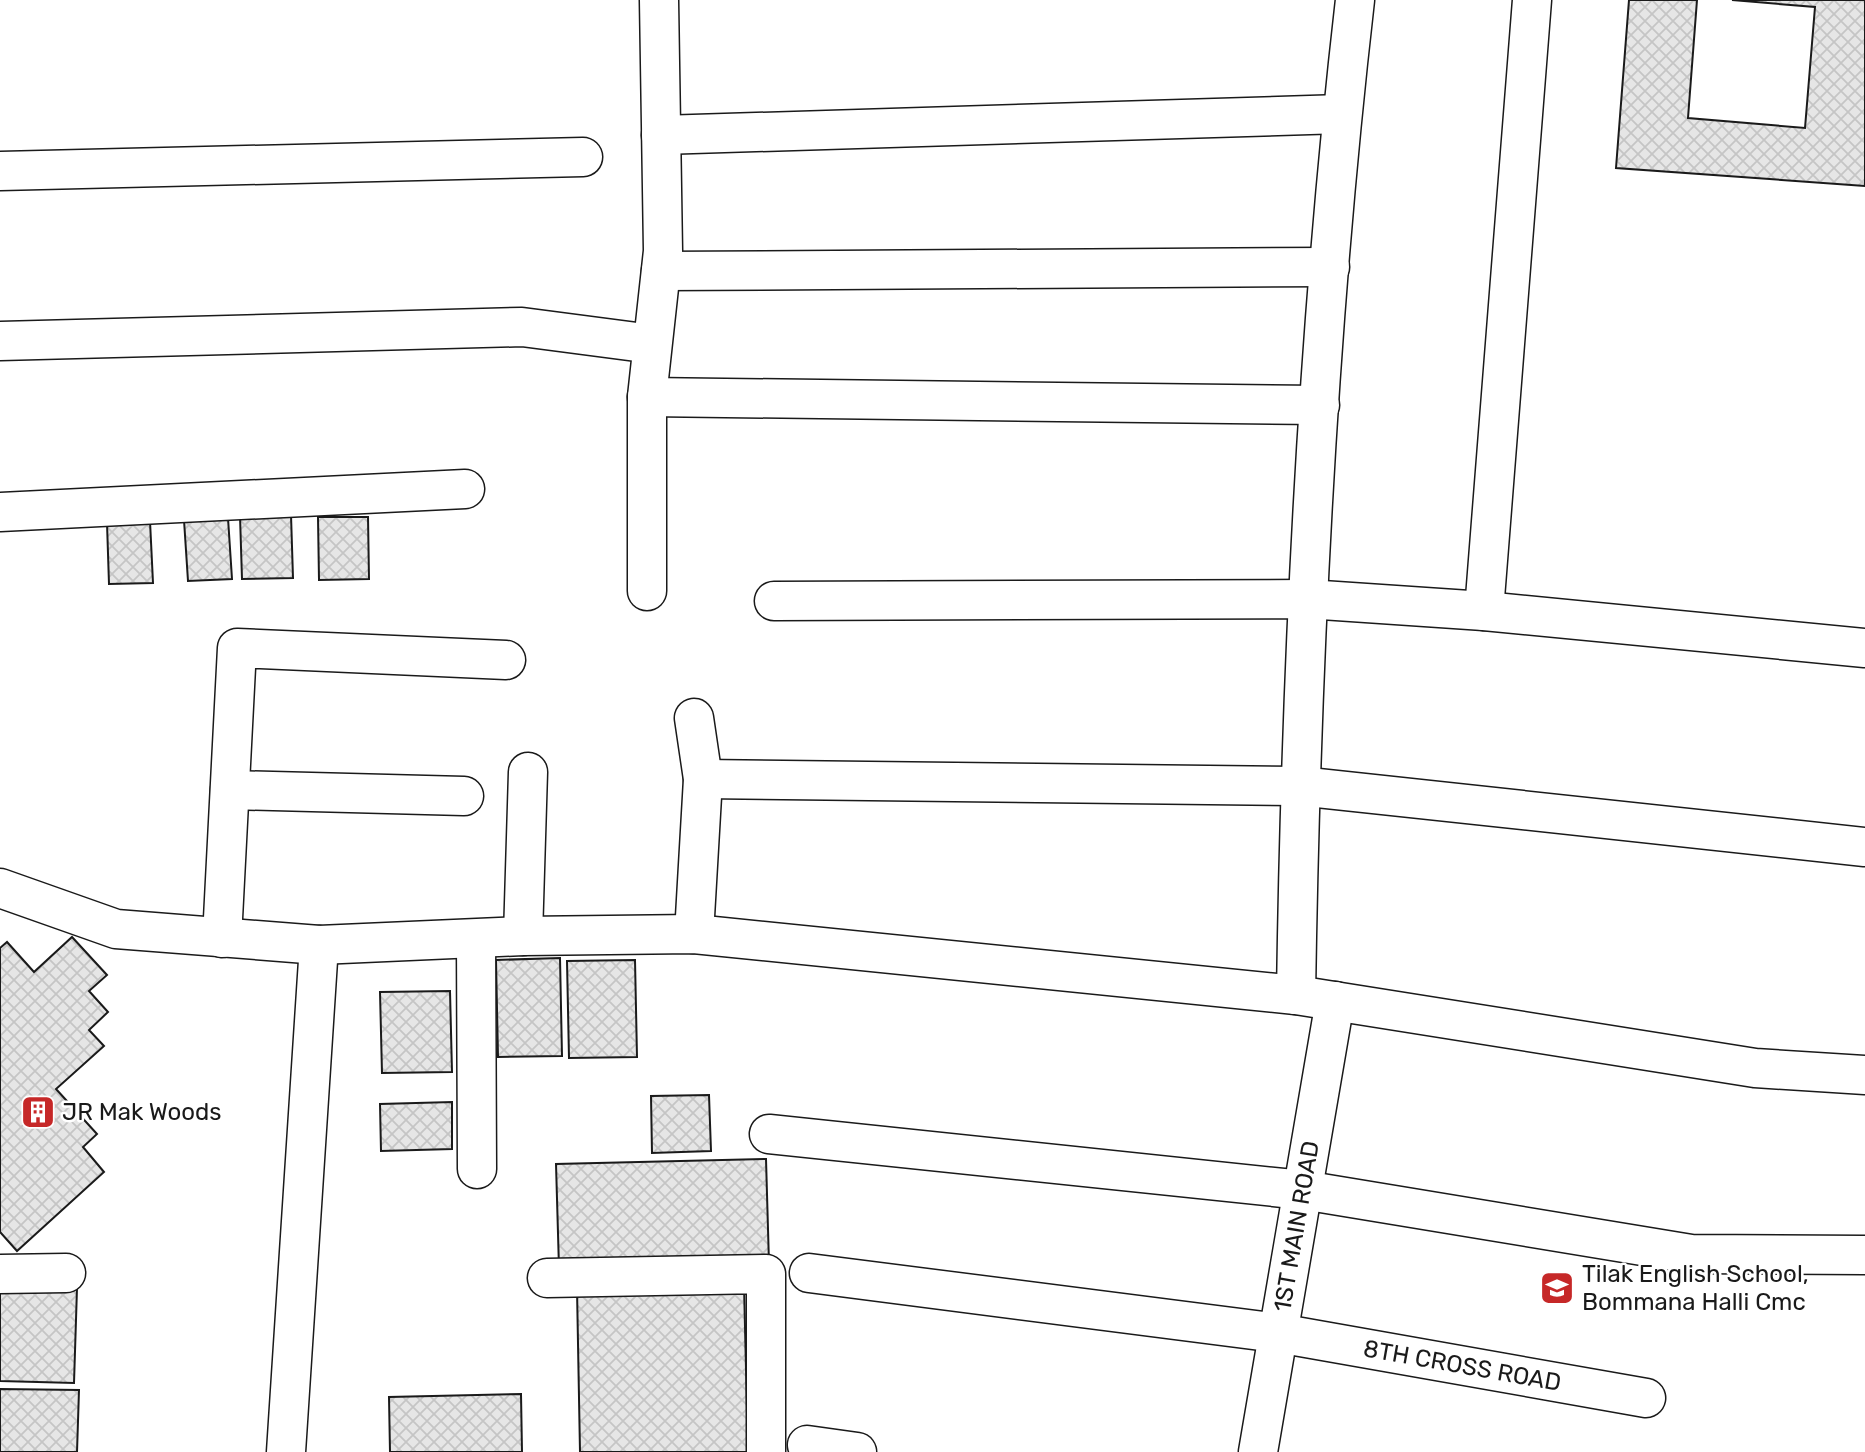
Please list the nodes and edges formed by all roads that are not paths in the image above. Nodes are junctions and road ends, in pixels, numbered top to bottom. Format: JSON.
{"nodes":[{"id":1,"x":659,"y":0,"type":"edge"},
{"id":2,"x":1355,"y":0,"type":"edge"},
{"id":3,"x":1532,"y":0,"type":"edge"},
{"id":4,"x":1342,"y":114,"type":"junction"},
{"id":5,"x":661,"y":135,"type":"junction"},
{"id":6,"x":583,"y":158,"type":"dead end"},
{"id":7,"x":0,"y":171,"type":"edge"},
{"id":8,"x":1330,"y":267,"type":"junction"},
{"id":9,"x":661,"y":271,"type":"junction"},
{"id":10,"x":0,"y":341,"type":"edge"},
{"id":11,"x":652,"y":344,"type":"junction"},
{"id":12,"x":647,"y":397,"type":"junction"},
{"id":13,"x":1320,"y":405,"type":"junction"},
{"id":14,"x":465,"y":489,"type":"dead end"},
{"id":15,"x":0,"y":512,"type":"edge"},
{"id":16,"x":647,"y":591,"type":"dead end"},
{"id":17,"x":1307,"y":599,"type":"junction"},
{"id":18,"x":774,"y":601,"type":"dead end"},
{"id":19,"x":1484,"y":611,"type":"junction"},
{"id":20,"x":1865,"y":648,"type":"edge"},
{"id":21,"x":506,"y":660,"type":"dead end"},
{"id":22,"x":694,"y":718,"type":"dead end"},
{"id":23,"x":528,"y":772,"type":"dead end"},
{"id":24,"x":703,"y":779,"type":"junction"},
{"id":25,"x":1299,"y":786,"type":"junction"},
{"id":26,"x":230,"y":790,"type":"junction"},
{"id":27,"x":464,"y":796,"type":"dead end"},
{"id":28,"x":1865,"y":847,"type":"edge"},
{"id":29,"x":0,"y":888,"type":"edge"},
{"id":30,"x":694,"y":934,"type":"junction"},
{"id":31,"x":523,"y":936,"type":"junction"},
{"id":32,"x":222,"y":938,"type":"junction"},
{"id":33,"x":476,"y":939,"type":"junction"},
{"id":34,"x":318,"y":945,"type":"junction"},
{"id":35,"x":1296,"y":995,"type":"junction"},
{"id":36,"x":1335,"y":1000,"type":"junction"},
{"id":37,"x":1865,"y":1075,"type":"edge"},
{"id":38,"x":769,"y":1134,"type":"dead end"},
{"id":39,"x":477,"y":1169,"type":"dead end"},
{"id":40,"x":1303,"y":1190,"type":"junction"},
{"id":41,"x":1865,"y":1255,"type":"edge"},
{"id":42,"x":66,"y":1273,"type":"dead end"},
{"id":43,"x":809,"y":1273,"type":"dead end"},
{"id":44,"x":0,"y":1274,"type":"edge"},
{"id":45,"x":547,"y":1278,"type":"dead end"},
{"id":46,"x":1278,"y":1333,"type":"junction"},
{"id":47,"x":1646,"y":1398,"type":"dead end"},
{"id":48,"x":807,"y":1445,"type":"dead end"},
{"id":49,"x":286,"y":1452,"type":"edge"},
{"id":50,"x":766,"y":1452,"type":"edge"},
{"id":51,"x":857,"y":1452,"type":"edge"},
{"id":52,"x":1258,"y":1452,"type":"edge"}],
"edges":[{"from":1,"to":5,"type":"street"},
{"from":2,"to":4,"type":"street"},
{"from":3,"to":19,"type":"street"},
{"from":4,"to":5,"type":"street"},
{"from":4,"to":8,"type":"street"},
{"from":5,"to":9,"type":"street"},
{"from":6,"to":7,"type":"street"},
{"from":8,"to":9,"type":"street"},
{"from":8,"to":13,"type":"street"},
{"from":9,"to":11,"type":"street"},
{"from":10,"to":11,"type":"street"},
{"from":11,"to":12,"type":"street"},
{"from":12,"to":13,"type":"street"},
{"from":12,"to":16,"type":"street"},
{"from":13,"to":17,"type":"street"},
{"from":14,"to":15,"type":"street"},
{"from":17,"to":18,"type":"street"},
{"from":17,"to":19,"type":"street"},
{"from":17,"to":25,"type":"street"},
{"from":19,"to":20,"type":"street"},
{"from":21,"to":26,"type":"street"},
{"from":22,"to":24,"type":"street"},
{"from":23,"to":31,"type":"street"},
{"from":24,"to":25,"type":"street"},
{"from":24,"to":30,"type":"street"},
{"from":25,"to":28,"type":"street"},
{"from":25,"to":35,"type":"street"},
{"from":26,"to":27,"type":"street"},
{"from":26,"to":32,"type":"street"},
{"from":29,"to":32,"type":"street"},
{"from":30,"to":31,"type":"street"},
{"from":30,"to":35,"type":"street"},
{"from":31,"to":33,"type":"street"},
{"from":32,"to":34,"type":"street"},
{"from":33,"to":34,"type":"street"},
{"from":33,"to":39,"type":"street"},
{"from":34,"to":49,"type":"street"},
{"from":35,"to":36,"type":"street"},
{"from":36,"to":37,"type":"street"},
{"from":36,"to":40,"type":"street","name":"1ST MAIN ROAD"},
{"from":38,"to":40,"type":"street"},
{"from":40,"to":41,"type":"street"},
{"from":40,"to":46,"type":"street","name":"1ST MAIN ROAD"},
{"from":42,"to":44,"type":"street"},
{"from":43,"to":46,"type":"street","name":"8TH CROSS ROAD"},
{"from":45,"to":50,"type":"street"},
{"from":46,"to":47,"type":"street","name":"8TH CROSS ROAD"},
{"from":46,"to":52,"type":"street","name":"1ST MAIN ROAD"},
{"from":48,"to":51,"type":"street"}]}
